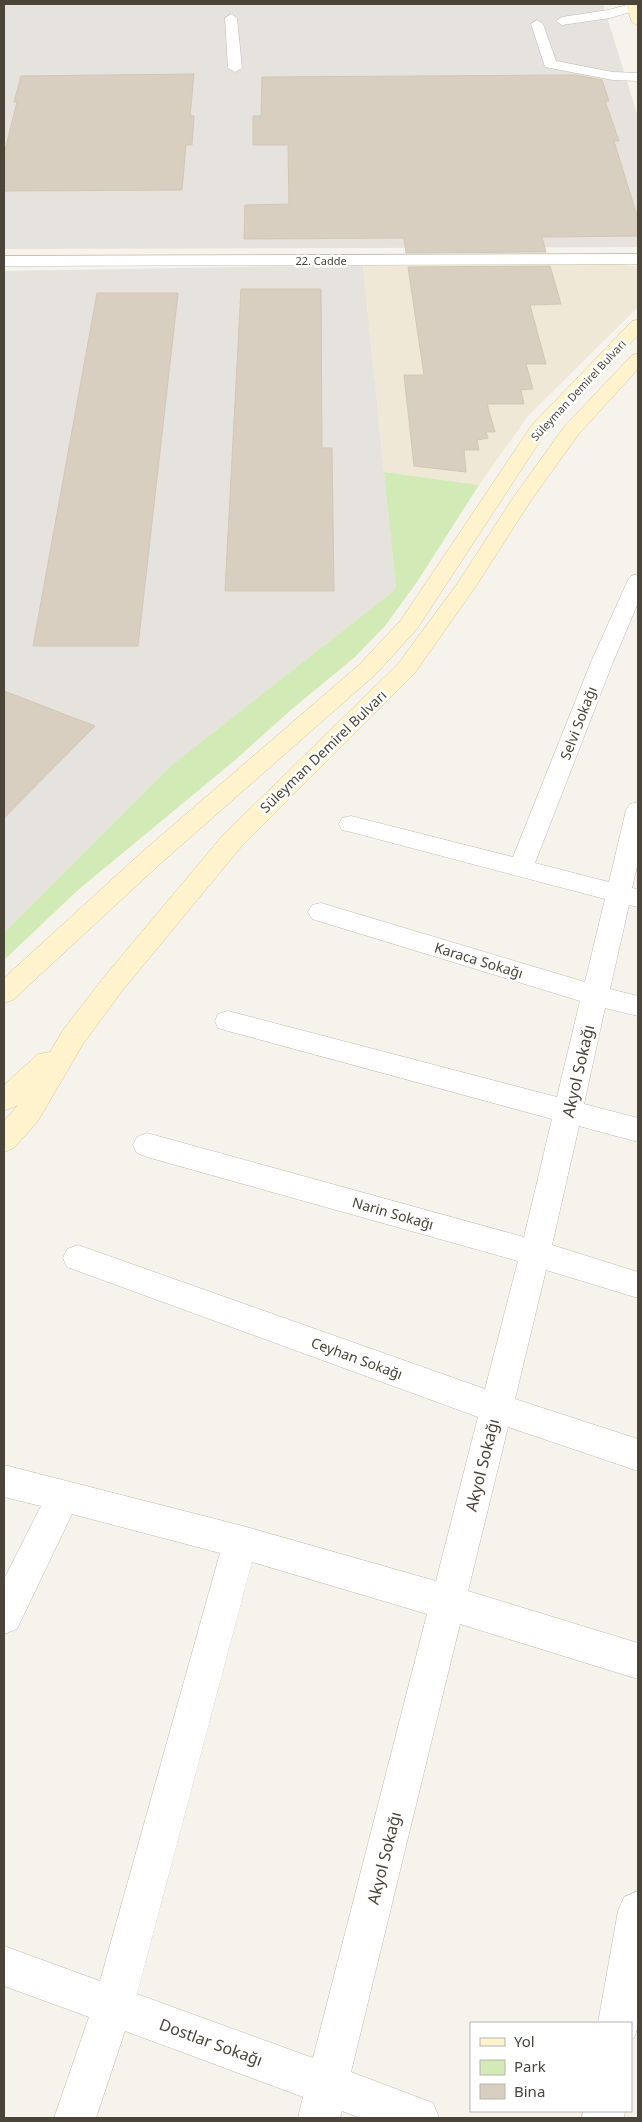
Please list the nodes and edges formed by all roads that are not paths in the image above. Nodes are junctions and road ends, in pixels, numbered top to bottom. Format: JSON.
{"nodes":[{"id":1,"x":598,"y":4,"type":"edge"},
{"id":2,"x":632,"y":5,"type":"edge"},
{"id":3,"x":231,"y":18,"type":"dead end"},
{"id":4,"x":638,"y":22,"type":"edge"},
{"id":5,"x":537,"y":24,"type":"dead end"},
{"id":6,"x":548,"y":59,"type":"junction"},
{"id":7,"x":235,"y":68,"type":"dead end"},
{"id":8,"x":638,"y":259,"type":"edge"},
{"id":9,"x":4,"y":261,"type":"edge"},
{"id":10,"x":636,"y":330,"type":"edge"},
{"id":11,"x":638,"y":360,"type":"edge"},
{"id":12,"x":638,"y":580,"type":"edge"},
{"id":13,"x":638,"y":810,"type":"edge"},
{"id":14,"x":350,"y":824,"type":"dead end"},
{"id":15,"x":521,"y":868,"type":"junction"},
{"id":16,"x":629,"y":896,"type":"edge"},
{"id":17,"x":321,"y":912,"type":"dead end"},
{"id":18,"x":4,"y":993,"type":"edge"},
{"id":19,"x":596,"y":996,"type":"junction"},
{"id":20,"x":638,"y":1006,"type":"edge"},
{"id":21,"x":228,"y":1021,"type":"dead end"},
{"id":22,"x":73,"y":1037,"type":"junction"},
{"id":23,"x":4,"y":1100,"type":"edge"},
{"id":24,"x":569,"y":1110,"type":"junction"},
{"id":25,"x":638,"y":1130,"type":"edge"},
{"id":26,"x":4,"y":1140,"type":"edge"},
{"id":27,"x":147,"y":1144,"type":"dead end"},
{"id":28,"x":535,"y":1252,"type":"junction"},
{"id":29,"x":78,"y":1258,"type":"dead end"},
{"id":30,"x":638,"y":1285,"type":"edge"},
{"id":31,"x":496,"y":1408,"type":"junction"},
{"id":32,"x":638,"y":1455,"type":"edge"},
{"id":33,"x":4,"y":1481,"type":"edge"},
{"id":34,"x":64,"y":1495,"type":"junction"},
{"id":35,"x":240,"y":1542,"type":"junction"},
{"id":36,"x":448,"y":1602,"type":"junction"},
{"id":37,"x":4,"y":1616,"type":"edge"},
{"id":38,"x":638,"y":1661,"type":"edge"},
{"id":39,"x":638,"y":1911,"type":"edge"},
{"id":40,"x":4,"y":1966,"type":"edge"},
{"id":41,"x":113,"y":2006,"type":"junction"},
{"id":42,"x":619,"y":2022,"type":"edge"},
{"id":43,"x":323,"y":2102,"type":"edge"},
{"id":44,"x":75,"y":2118,"type":"edge"},
{"id":45,"x":418,"y":2118,"type":"edge"}],
"edges":[{"from":1,"to":2,"type":"street"},
{"from":2,"to":4,"type":"main road"},
{"from":3,"to":7,"type":"street"},
{"from":5,"to":6,"type":"street"},
{"from":6,"to":6,"type":"street"},
{"from":8,"to":9,"type":"street","name":"22. Cadde"},
{"from":10,"to":18,"type":"main road","name":"Süleyman Demirel Bulvarı"},
{"from":11,"to":22,"type":"main road","name":"Süleyman Demirel Bulvarı"},
{"from":12,"to":15,"type":"street","name":"Selvi Sokağı"},
{"from":13,"to":16,"type":"street","name":"Akyol Sokağı"},
{"from":14,"to":15,"type":"street"},
{"from":15,"to":16,"type":"street"},
{"from":16,"to":19,"type":"street","name":"Akyol Sokağı"},
{"from":17,"to":19,"type":"street","name":"Karaca Sokağı"},
{"from":19,"to":20,"type":"street","name":"Karaca Sokağı"},
{"from":19,"to":24,"type":"street","name":"Akyol Sokağı"},
{"from":21,"to":24,"type":"street"},
{"from":22,"to":23,"type":"main road"},
{"from":22,"to":26,"type":"main road","name":"Süleyman Demirel Bulvarı"},
{"from":24,"to":25,"type":"street"},
{"from":24,"to":28,"type":"street","name":"Akyol Sokağı"},
{"from":27,"to":28,"type":"street","name":"Narin Sokağı"},
{"from":28,"to":30,"type":"street","name":"Narin Sokağı"},
{"from":28,"to":31,"type":"street","name":"Akyol Sokağı"},
{"from":29,"to":31,"type":"street","name":"Ceyhan Sokağı"},
{"from":31,"to":32,"type":"street","name":"Ceyhan Sokağı"},
{"from":31,"to":36,"type":"street","name":"Akyol Sokağı"},
{"from":33,"to":34,"type":"street"},
{"from":34,"to":35,"type":"street"},
{"from":34,"to":37,"type":"street"},
{"from":35,"to":36,"type":"street"},
{"from":35,"to":41,"type":"street"},
{"from":36,"to":38,"type":"street"},
{"from":36,"to":43,"type":"street","name":"Akyol Sokağı"},
{"from":39,"to":42,"type":"street"},
{"from":40,"to":41,"type":"street","name":"Dostlar Sokağı"},
{"from":41,"to":43,"type":"street","name":"Dostlar Sokağı"},
{"from":41,"to":44,"type":"street"},
{"from":43,"to":45,"type":"street","name":"Dostlar Sokağı"}]}
